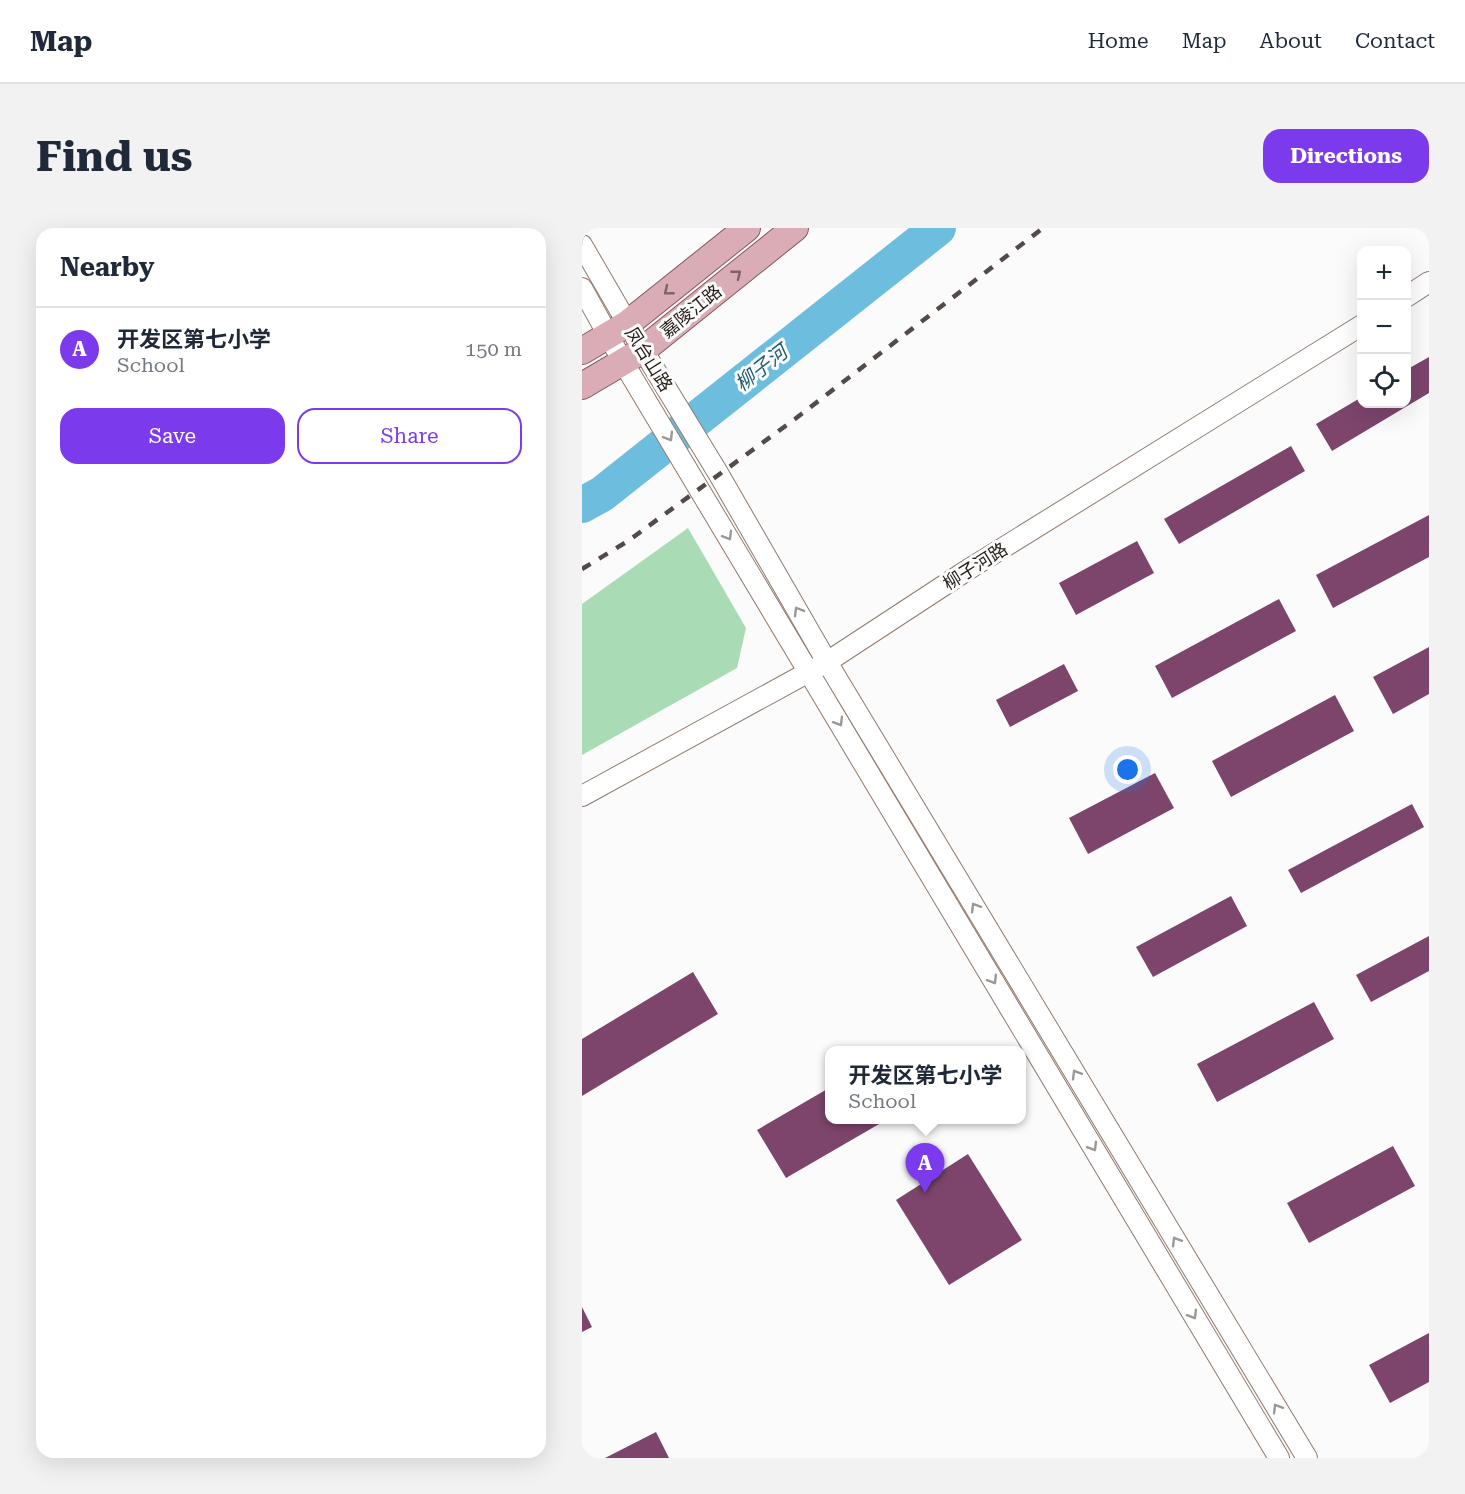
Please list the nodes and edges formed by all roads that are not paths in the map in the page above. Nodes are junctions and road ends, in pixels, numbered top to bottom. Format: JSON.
{"nodes":[{"id":1,"x":747,"y":228,"type":"edge"},
{"id":2,"x":795,"y":228,"type":"edge"},
{"id":3,"x":582,"y":245,"type":"edge"},
{"id":4,"x":1429,"y":282,"type":"edge"},
{"id":5,"x":582,"y":288,"type":"edge"},
{"id":6,"x":1411,"y":294,"type":"edge"},
{"id":7,"x":1357,"y":328,"type":"edge"},
{"id":8,"x":618,"y":329,"type":"junction"},
{"id":9,"x":582,"y":351,"type":"edge"},
{"id":10,"x":633,"y":356,"type":"junction"},
{"id":11,"x":582,"y":387,"type":"edge"},
{"id":12,"x":827,"y":662,"type":"junction"},
{"id":13,"x":809,"y":672,"type":"junction"},
{"id":14,"x":582,"y":795,"type":"edge"},
{"id":15,"x":1279,"y":1458,"type":"edge"},
{"id":16,"x":1307,"y":1458,"type":"edge"}],
"edges":[{"from":1,"to":8,"type":"main road","name":"嘉陵江路","one_way":true},
{"from":10,"to":2,"type":"main road","name":"嘉陵江路","one_way":true},
{"from":3,"to":8,"type":"street","name":"凤台山路"},
{"from":4,"to":6,"type":"street"},
{"from":5,"to":8,"type":"street","name":"凤台山路"},
{"from":7,"to":12,"type":"street","name":"柳子河路"},
{"from":8,"to":9,"type":"main road","name":"嘉陵江路"},
{"from":8,"to":10,"type":"street","name":"凤台山路"},
{"from":10,"to":11,"type":"main road","name":"嘉陵江路"},
{"from":12,"to":10,"type":"street","name":"凤台山路","one_way":true},
{"from":10,"to":13,"type":"street","name":"凤台山路","one_way":true},
{"from":12,"to":13,"type":"street","name":"柳子河路"},
{"from":16,"to":12,"type":"street","name":"凤台山路","one_way":true},
{"from":13,"to":14,"type":"street","name":"柳子河路"},
{"from":13,"to":15,"type":"street","name":"凤台山路","one_way":true}]}
